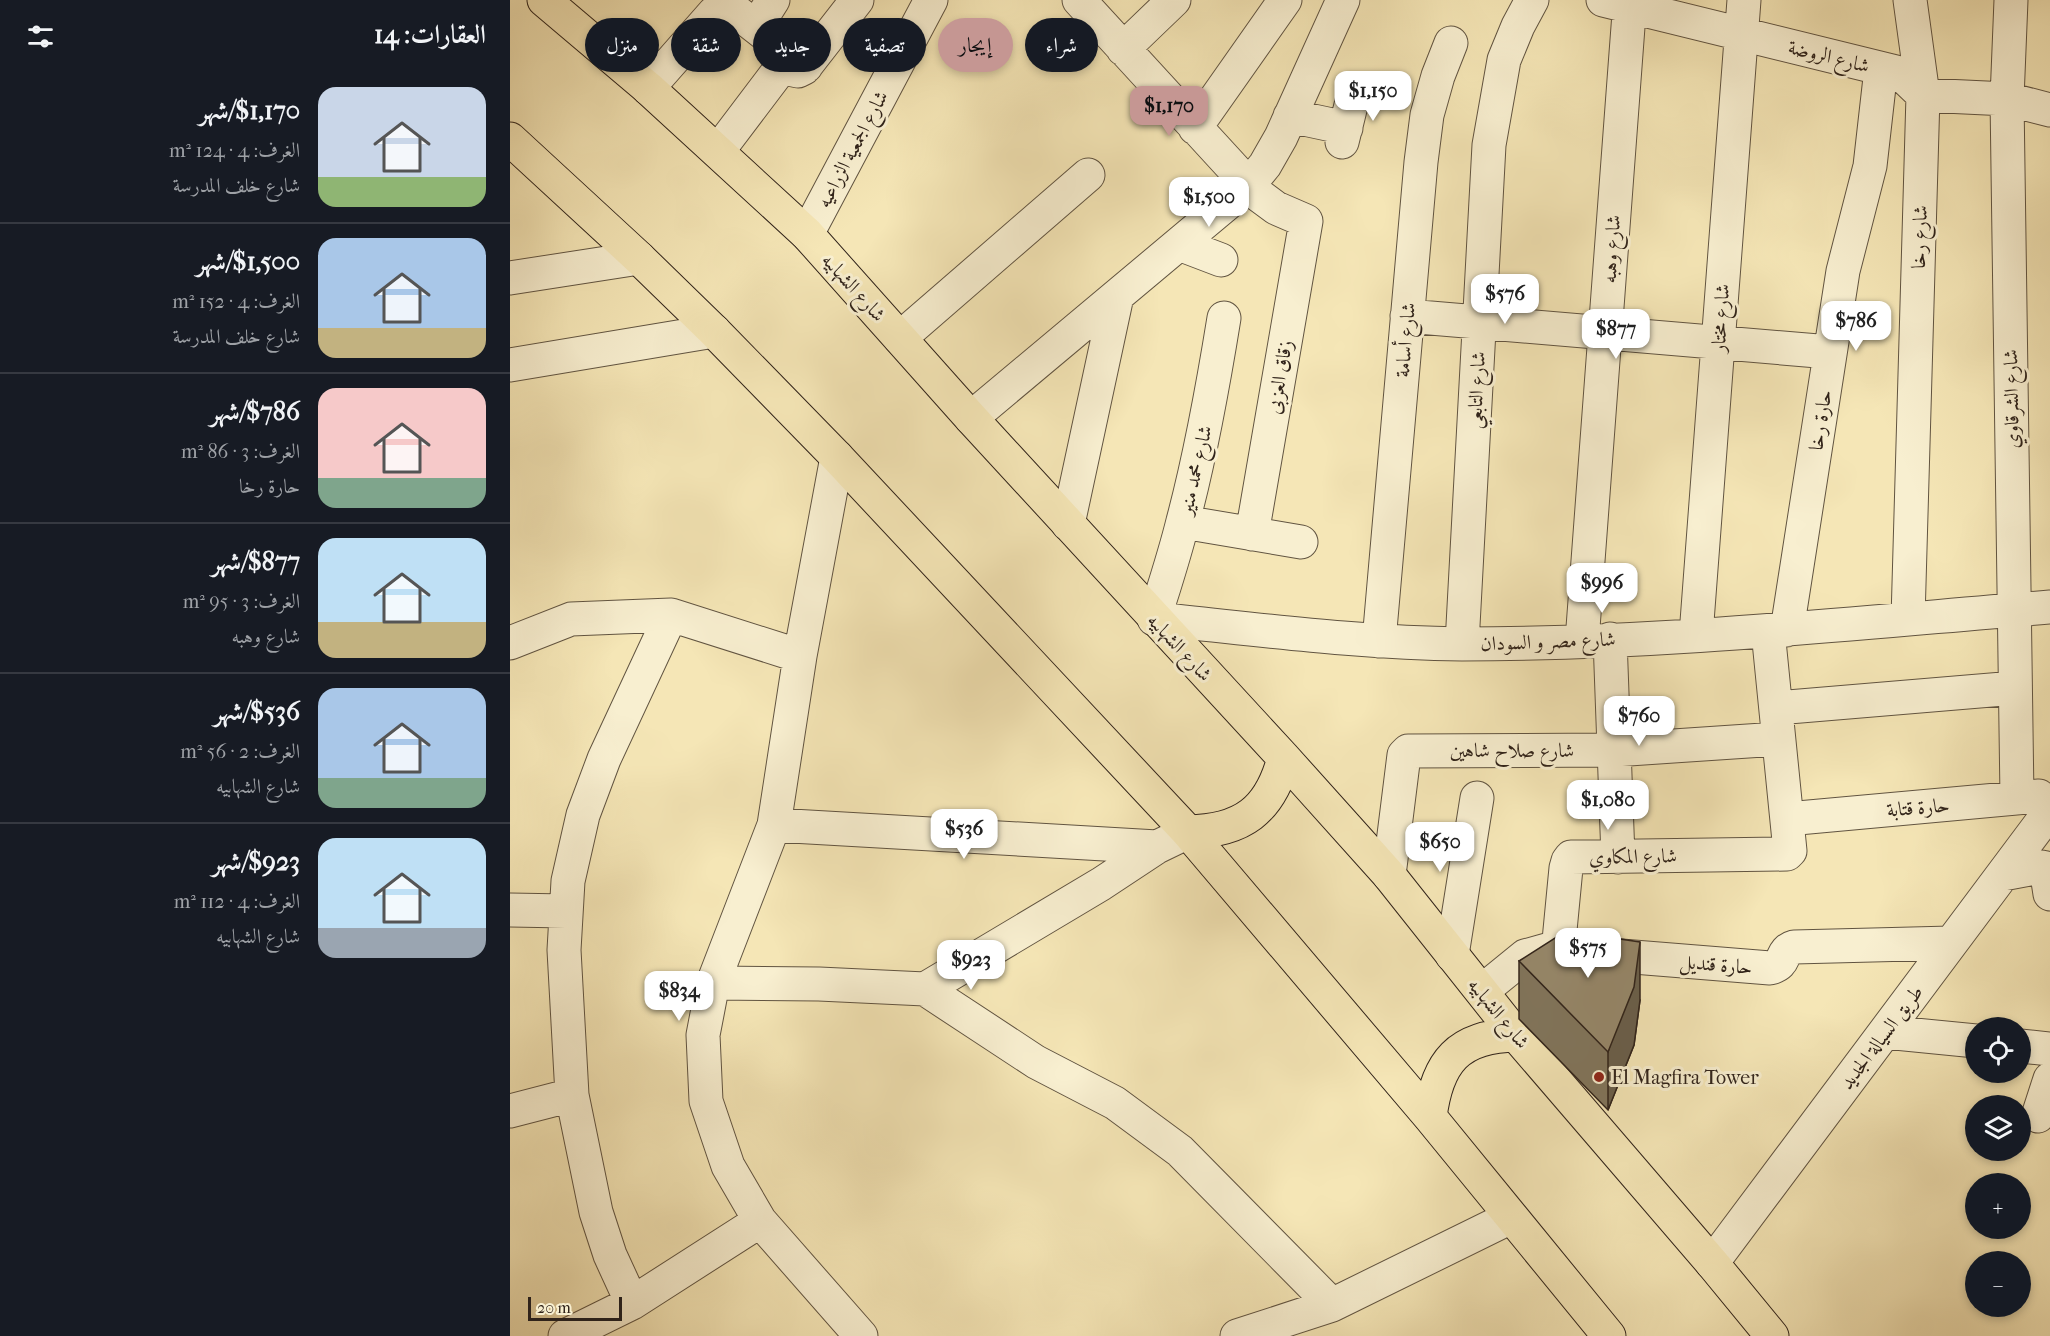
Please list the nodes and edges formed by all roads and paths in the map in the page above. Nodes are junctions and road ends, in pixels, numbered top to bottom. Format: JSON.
{"nodes":[{"id":1,"x":773,"y":0,"type":"edge"},
{"id":2,"x":857,"y":0,"type":"edge"},
{"id":3,"x":931,"y":0,"type":"edge"},
{"id":4,"x":1079,"y":0,"type":"edge"},
{"id":5,"x":1174,"y":0,"type":"edge"},
{"id":6,"x":1285,"y":0,"type":"edge"},
{"id":7,"x":1343,"y":0,"type":"edge"},
{"id":8,"x":1532,"y":0,"type":"edge"},
{"id":9,"x":1744,"y":0,"type":"edge"},
{"id":10,"x":1910,"y":0,"type":"edge"},
{"id":11,"x":2011,"y":0,"type":"edge"},
{"id":12,"x":549,"y":2,"type":"edge"},
{"id":13,"x":1621,"y":2,"type":"edge"},
{"id":14,"x":762,"y":18,"type":"edge"},
{"id":15,"x":753,"y":25,"type":"edge"},
{"id":16,"x":831,"y":34,"type":"edge"},
{"id":17,"x":1742,"y":34,"type":"junction"},
{"id":18,"x":1451,"y":43,"type":"dead end"},
{"id":19,"x":1123,"y":49,"type":"junction"},
{"id":20,"x":1881,"y":69,"type":"junction"},
{"id":21,"x":778,"y":72,"type":"edge"},
{"id":22,"x":648,"y":88,"type":"junction"},
{"id":23,"x":1355,"y":89,"type":"dead end"},
{"id":24,"x":1923,"y":95,"type":"junction"},
{"id":25,"x":2007,"y":99,"type":"junction"},
{"id":26,"x":2050,"y":110,"type":"edge"},
{"id":27,"x":1290,"y":116,"type":"junction"},
{"id":28,"x":1196,"y":128,"type":"junction"},
{"id":29,"x":510,"y":139,"type":"edge"},
{"id":30,"x":718,"y":151,"type":"junction"},
{"id":31,"x":1088,"y":175,"type":"dead end"},
{"id":32,"x":1248,"y":186,"type":"junction"},
{"id":33,"x":807,"y":234,"type":"junction"},
{"id":34,"x":1179,"y":244,"type":"junction"},
{"id":35,"x":639,"y":258,"type":"junction"},
{"id":36,"x":1221,"y":260,"type":"dead end"},
{"id":37,"x":510,"y":278,"type":"edge"},
{"id":38,"x":1117,"y":296,"type":"junction"},
{"id":39,"x":1407,"y":316,"type":"junction"},
{"id":40,"x":1224,"y":318,"type":"dead end"},
{"id":41,"x":1479,"y":322,"type":"junction"},
{"id":42,"x":714,"y":331,"type":"junction"},
{"id":43,"x":1605,"y":333,"type":"junction"},
{"id":44,"x":900,"y":338,"type":"junction"},
{"id":45,"x":1718,"y":343,"type":"junction"},
{"id":46,"x":1830,"y":352,"type":"junction"},
{"id":47,"x":510,"y":365,"type":"edge"},
{"id":48,"x":971,"y":418,"type":"junction"},
{"id":49,"x":837,"y":457,"type":"junction"},
{"id":50,"x":1183,"y":522,"type":"junction"},
{"id":51,"x":1068,"y":524,"type":"junction"},
{"id":52,"x":1252,"y":534,"type":"junction"},
{"id":53,"x":1301,"y":542,"type":"dead end"},
{"id":54,"x":2050,"y":607,"type":"edge"},
{"id":55,"x":2014,"y":610,"type":"junction"},
{"id":56,"x":671,"y":615,"type":"junction"},
{"id":57,"x":1154,"y":619,"type":"junction"},
{"id":58,"x":1908,"y":619,"type":"junction"},
{"id":59,"x":1777,"y":630,"type":"junction"},
{"id":60,"x":1696,"y":635,"type":"junction"},
{"id":61,"x":1596,"y":640,"type":"junction"},
{"id":62,"x":1379,"y":642,"type":"junction"},
{"id":63,"x":510,"y":643,"type":"edge"},
{"id":64,"x":1462,"y":644,"type":"junction"},
{"id":65,"x":800,"y":656,"type":"junction"},
{"id":66,"x":2015,"y":688,"type":"junction"},
{"id":67,"x":1777,"y":724,"type":"junction"},
{"id":68,"x":1614,"y":750,"type":"junction"},
{"id":69,"x":1284,"y":758,"type":"junction"},
{"id":70,"x":2050,"y":795,"type":"edge"},
{"id":71,"x":1477,"y":798,"type":"dead end"},
{"id":72,"x":2017,"y":798,"type":"junction"},
{"id":73,"x":2050,"y":811,"type":"edge"},
{"id":74,"x":1787,"y":819,"type":"junction"},
{"id":75,"x":774,"y":825,"type":"junction"},
{"id":76,"x":1188,"y":832,"type":"junction"},
{"id":77,"x":1157,"y":847,"type":"junction"},
{"id":78,"x":1790,"y":851,"type":"joint"},
{"id":79,"x":1618,"y":856,"type":"junction"},
{"id":80,"x":2003,"y":874,"type":"junction"},
{"id":81,"x":1389,"y":875,"type":"junction"},
{"id":82,"x":2050,"y":894,"type":"edge"},
{"id":83,"x":510,"y":910,"type":"edge"},
{"id":84,"x":566,"y":911,"type":"junction"},
{"id":85,"x":1951,"y":943,"type":"junction"},
{"id":86,"x":1558,"y":951,"type":"junction"},
{"id":87,"x":1452,"y":955,"type":"junction"},
{"id":88,"x":712,"y":983,"type":"junction"},
{"id":89,"x":925,"y":989,"type":"junction"},
{"id":90,"x":1482,"y":992,"type":"junction"},
{"id":91,"x":1885,"y":1032,"type":"junction"},
{"id":92,"x":1516,"y":1035,"type":"junction"},
{"id":93,"x":1965,"y":1040,"type":"edge"},
{"id":94,"x":2031,"y":1047,"type":"edge"},
{"id":95,"x":2050,"y":1049,"type":"edge"},
{"id":96,"x":2050,"y":1079,"type":"edge"},
{"id":97,"x":572,"y":1095,"type":"junction"},
{"id":98,"x":510,"y":1111,"type":"edge"},
{"id":99,"x":2038,"y":1116,"type":"dead end"},
{"id":100,"x":1430,"y":1117,"type":"junction"},
{"id":101,"x":1511,"y":1217,"type":"junction"},
{"id":102,"x":760,"y":1221,"type":"junction"},
{"id":103,"x":1712,"y":1263,"type":"junction"},
{"id":104,"x":632,"y":1303,"type":"junction"},
{"id":105,"x":1332,"y":1305,"type":"junction"},
{"id":106,"x":565,"y":1336,"type":"edge"},
{"id":107,"x":861,"y":1336,"type":"edge"},
{"id":108,"x":1237,"y":1336,"type":"edge"},
{"id":109,"x":1609,"y":1336,"type":"edge"},
{"id":110,"x":1772,"y":1336,"type":"edge"}],
"edges":[{"from":1,"to":14,"type":"street"},
{"from":2,"to":16,"type":"street"},
{"from":3,"to":33,"type":"street","name":"شارع الجمعية الزراعيه"},
{"from":4,"to":19,"type":"street"},
{"from":5,"to":19,"type":"street"},
{"from":6,"to":28,"type":"street"},
{"from":7,"to":27,"type":"street"},
{"from":8,"to":41,"type":"street","name":"شارع التابعي"},
{"from":9,"to":17,"type":"street","name":"شارع مختار"},
{"from":10,"to":24,"type":"street","name":"شارع رخا"},
{"from":11,"to":25,"type":"street","name":"شارع الشرقاوي"},
{"from":12,"to":22,"type":"highway","name":"شارع الشهابيه"},
{"from":13,"to":17,"type":"street","name":"شارع الروضة"},
{"from":13,"to":43,"type":"street","name":"شارع وهبه"},
{"from":15,"to":22,"type":"street"},
{"from":17,"to":20,"type":"street","name":"شارع الروضة"},
{"from":17,"to":45,"type":"street","name":"شارع مختار"},
{"from":18,"to":39,"type":"street","name":"شارع أسامة"},
{"from":19,"to":28,"type":"street"},
{"from":20,"to":24,"type":"street","name":"شارع الروضة"},
{"from":20,"to":46,"type":"street","name":"حارة رخا"},
{"from":21,"to":30,"type":"street"},
{"from":22,"to":30,"type":"highway","name":"شارع الشهابيه"},
{"from":23,"to":27,"type":"street"},
{"from":24,"to":25,"type":"street"},
{"from":24,"to":58,"type":"street","name":"شارع رخا"},
{"from":25,"to":26,"type":"street"},
{"from":25,"to":55,"type":"street","name":"شارع الشرقاوي"},
{"from":27,"to":32,"type":"street"},
{"from":28,"to":32,"type":"street"},
{"from":29,"to":35,"type":"highway"},
{"from":30,"to":33,"type":"highway","name":"شارع الشهابيه"},
{"from":31,"to":44,"type":"street"},
{"from":32,"to":34,"type":"street"},
{"from":32,"to":52,"type":"street","name":"زقاق العزبى"},
{"from":33,"to":44,"type":"highway","name":"شارع الشهابيه"},
{"from":34,"to":36,"type":"street"},
{"from":34,"to":38,"type":"street"},
{"from":35,"to":37,"type":"street"},
{"from":35,"to":42,"type":"highway"},
{"from":38,"to":48,"type":"street"},
{"from":38,"to":51,"type":"street"},
{"from":39,"to":41,"type":"street"},
{"from":39,"to":62,"type":"street","name":"شارع أسامة"},
{"from":40,"to":50,"type":"street","name":"شارع محمد منير"},
{"from":41,"to":43,"type":"street"},
{"from":41,"to":64,"type":"street","name":"شارع التابعي"},
{"from":42,"to":47,"type":"street"},
{"from":42,"to":49,"type":"highway"},
{"from":43,"to":45,"type":"street"},
{"from":43,"to":61,"type":"street","name":"شارع وهبه"},
{"from":44,"to":48,"type":"highway","name":"شارع الشهابيه"},
{"from":45,"to":46,"type":"street"},
{"from":45,"to":60,"type":"street","name":"شارع مختار"},
{"from":46,"to":59,"type":"street","name":"حارة رخا"},
{"from":48,"to":51,"type":"highway","name":"شارع الشهابيه"},
{"from":49,"to":65,"type":"street"},
{"from":49,"to":76,"type":"highway"},
{"from":50,"to":52,"type":"street"},
{"from":50,"to":57,"type":"street","name":"شارع محمد منير"},
{"from":51,"to":57,"type":"highway","name":"شارع الشهابيه"},
{"from":52,"to":53,"type":"street"},
{"from":54,"to":55,"type":"street","name":"شارع مصر و السودان"},
{"from":55,"to":58,"type":"street","name":"شارع مصر و السودان"},
{"from":55,"to":66,"type":"street","name":"شارع الشرقاوي"},
{"from":56,"to":63,"type":"street"},
{"from":56,"to":65,"type":"street"},
{"from":56,"to":84,"type":"street"},
{"from":57,"to":62,"type":"street","name":"شارع مصر و السودان"},
{"from":57,"to":69,"type":"highway","name":"شارع الشهابيه"},
{"from":58,"to":59,"type":"street","name":"شارع مصر و السودان"},
{"from":59,"to":60,"type":"street","name":"شارع مصر و السودان"},
{"from":59,"to":67,"type":"street","name":"حارة رخا"},
{"from":60,"to":61,"type":"street","name":"شارع مصر و السودان"},
{"from":61,"to":64,"type":"street","name":"شارع مصر و السودان"},
{"from":61,"to":68,"type":"street","name":"شارع وهبه"},
{"from":62,"to":64,"type":"street","name":"شارع مصر و السودان"},
{"from":65,"to":75,"type":"street"},
{"from":66,"to":67,"type":"street","name":"شارع صلاح شاهين"},
{"from":66,"to":72,"type":"street","name":"شارع الشرقاوي"},
{"from":67,"to":68,"type":"street","name":"شارع صلاح شاهين"},
{"from":67,"to":74,"type":"street","name":"حارة رخا"},
{"from":68,"to":79,"type":"street","name":"شارع وهبه"},
{"from":68,"to":81,"type":"street","name":"شارع صلاح شاهين"},
{"from":69,"to":76,"type":"highway"},
{"from":69,"to":81,"type":"highway","name":"شارع الشهابيه"},
{"from":70,"to":72,"type":"street","name":"حارة قتابة"},
{"from":71,"to":87,"type":"street"},
{"from":72,"to":74,"type":"street","name":"حارة قتابة"},
{"from":73,"to":80,"type":"street","name":"طريق السيالة الجديد"},
{"from":74,"to":78,"type":"street","name":"حارة رخا"},
{"from":75,"to":77,"type":"street"},
{"from":75,"to":88,"type":"street"},
{"from":76,"to":77,"type":"street"},
{"from":76,"to":100,"type":"highway"},
{"from":77,"to":89,"type":"street"},
{"from":78,"to":79,"type":"street","name":"شارع المكاوي"},
{"from":79,"to":86,"type":"street","name":"شارع المكاوي"},
{"from":80,"to":82,"type":"street"},
{"from":80,"to":85,"type":"street","name":"طريق السيالة الجديد"},
{"from":81,"to":87,"type":"highway","name":"شارع الشهابيه"},
{"from":83,"to":84,"type":"street"},
{"from":84,"to":97,"type":"street"},
{"from":85,"to":86,"type":"street","name":"حارة قنديل"},
{"from":85,"to":91,"type":"street","name":"طريق السيالة الجديد"},
{"from":86,"to":90,"type":"street","name":"حارة قنديل"},
{"from":87,"to":90,"type":"highway","name":"شارع الشهابيه"},
{"from":88,"to":89,"type":"street"},
{"from":88,"to":102,"type":"street"},
{"from":89,"to":105,"type":"street"},
{"from":90,"to":92,"type":"highway","name":"شارع الشهابيه"},
{"from":91,"to":93,"type":"street"},
{"from":91,"to":103,"type":"street","name":"طريق السيالة الجديد"},
{"from":92,"to":100,"type":"highway"},
{"from":92,"to":103,"type":"highway","name":"شارع الشهابيه"},
{"from":94,"to":95,"type":"street"},
{"from":96,"to":99,"type":"street"},
{"from":97,"to":98,"type":"street"},
{"from":97,"to":104,"type":"street"},
{"from":100,"to":101,"type":"highway"},
{"from":101,"to":105,"type":"street"},
{"from":101,"to":109,"type":"highway"},
{"from":102,"to":104,"type":"street"},
{"from":102,"to":107,"type":"street"},
{"from":103,"to":110,"type":"highway","name":"شارع الشهابيه"},
{"from":104,"to":106,"type":"street"},
{"from":105,"to":108,"type":"street"}]}
